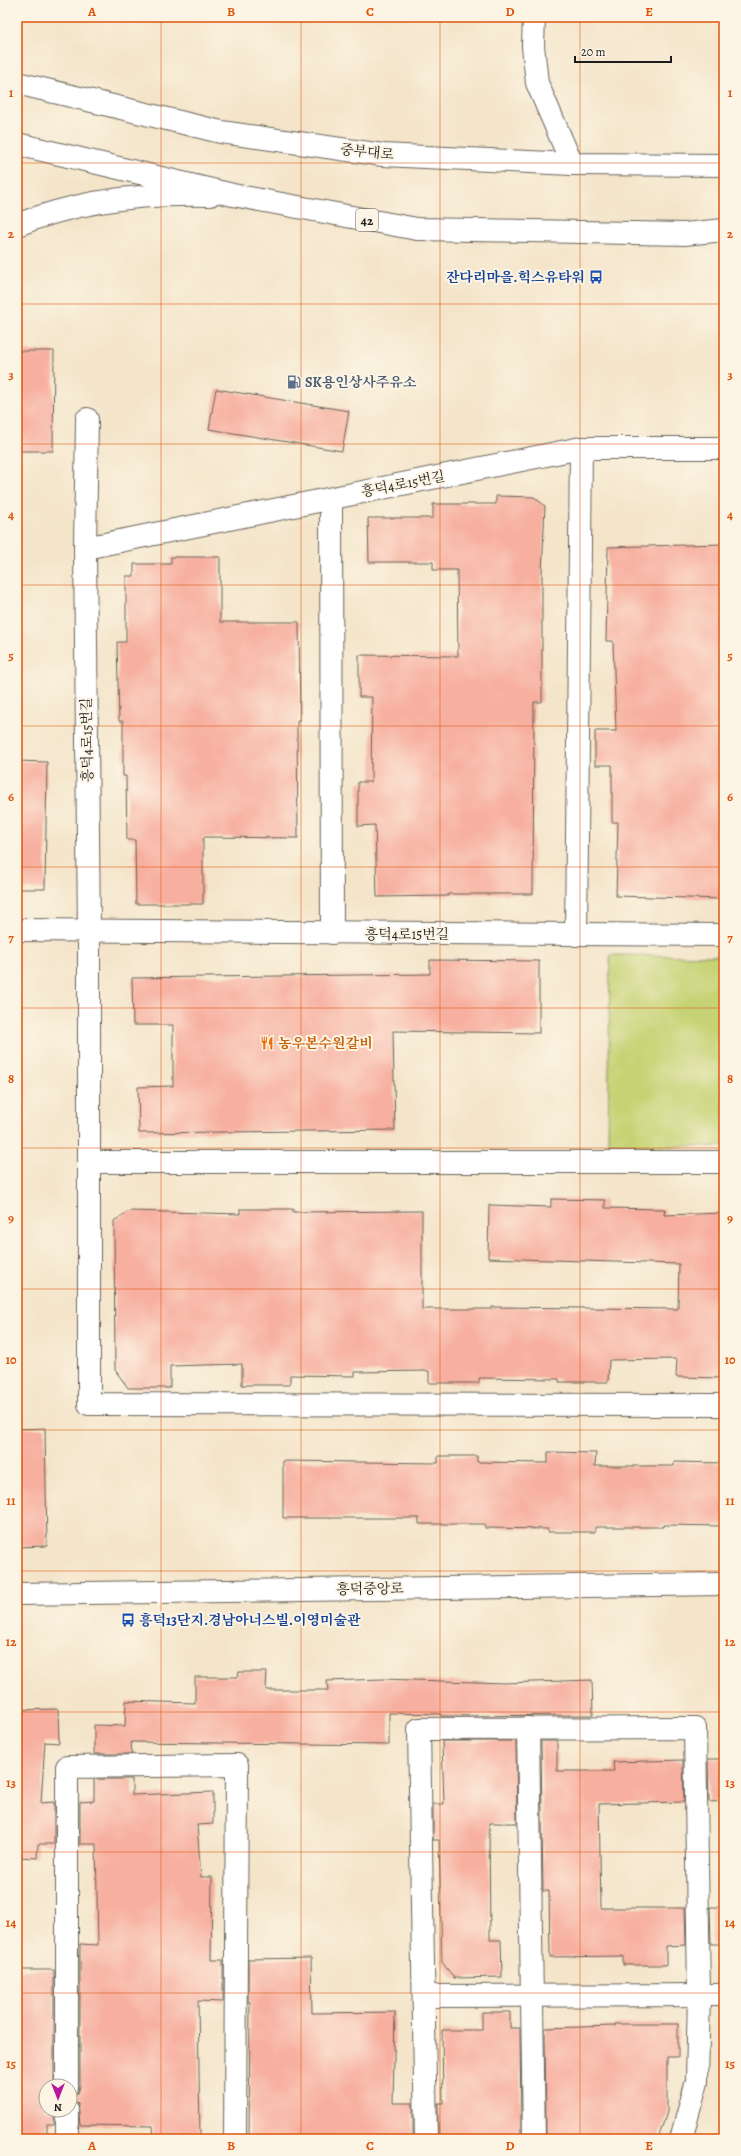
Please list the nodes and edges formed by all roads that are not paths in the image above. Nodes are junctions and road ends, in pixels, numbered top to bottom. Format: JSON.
{"nodes":[{"id":1,"x":534,"y":17,"type":"edge"},
{"id":2,"x":17,"y":83,"type":"edge"},
{"id":3,"x":17,"y":144,"type":"edge"},
{"id":4,"x":572,"y":164,"type":"junction"},
{"id":5,"x":724,"y":165,"type":"edge"},
{"id":6,"x":233,"y":196,"type":"junction"},
{"id":7,"x":17,"y":225,"type":"edge"},
{"id":8,"x":724,"y":230,"type":"edge"},
{"id":9,"x":684,"y":234,"type":"junction"},
{"id":10,"x":724,"y":236,"type":"edge"},
{"id":11,"x":87,"y":419,"type":"dead end"},
{"id":12,"x":581,"y":448,"type":"junction"},
{"id":13,"x":724,"y":448,"type":"edge"},
{"id":14,"x":331,"y":498,"type":"junction"},
{"id":15,"x":85,"y":548,"type":"junction"},
{"id":16,"x":17,"y":930,"type":"edge"},
{"id":17,"x":89,"y":932,"type":"junction"},
{"id":18,"x":332,"y":933,"type":"junction"},
{"id":19,"x":576,"y":935,"type":"junction"},
{"id":20,"x":724,"y":935,"type":"edge"},
{"id":21,"x":89,"y":1162,"type":"junction"},
{"id":22,"x":724,"y":1162,"type":"edge"},
{"id":23,"x":724,"y":1405,"type":"edge"},
{"id":24,"x":724,"y":1584,"type":"edge"},
{"id":25,"x":17,"y":1594,"type":"edge"},
{"id":26,"x":528,"y":1728,"type":"junction"},
{"id":27,"x":531,"y":1994,"type":"junction"},
{"id":28,"x":699,"y":1995,"type":"junction"},
{"id":29,"x":724,"y":1995,"type":"edge"},
{"id":30,"x":424,"y":1996,"type":"junction"},
{"id":31,"x":67,"y":2078,"type":"edge"},
{"id":32,"x":67,"y":2118,"type":"edge"},
{"id":33,"x":67,"y":2139,"type":"edge"},
{"id":34,"x":235,"y":2139,"type":"edge"},
{"id":35,"x":426,"y":2139,"type":"edge"},
{"id":36,"x":534,"y":2139,"type":"edge"},
{"id":37,"x":682,"y":2139,"type":"edge"}],
"edges":[{"from":1,"to":4,"type":"main road"},
{"from":2,"to":4,"type":"main road","name":"중부대로"},
{"from":3,"to":6,"type":"main road","number":"42"},
{"from":4,"to":5,"type":"main road","name":"중부대로"},
{"from":6,"to":7,"type":"main road"},
{"from":6,"to":9,"type":"main road","number":"42"},
{"from":8,"to":9,"type":"main road","number":"42"},
{"from":9,"to":10,"type":"main road"},
{"from":11,"to":15,"type":"main road","name":"흥덕4로15번길"},
{"from":12,"to":13,"type":"main road","name":"흥덕4로15번길"},
{"from":12,"to":14,"type":"main road","name":"흥덕4로15번길"},
{"from":12,"to":19,"type":"main road"},
{"from":14,"to":15,"type":"main road","name":"흥덕4로15번길"},
{"from":14,"to":18,"type":"main road"},
{"from":15,"to":17,"type":"main road","name":"흥덕4로15번길"},
{"from":16,"to":17,"type":"main road","name":"흥덕4로15번길"},
{"from":17,"to":18,"type":"main road","name":"흥덕4로15번길"},
{"from":17,"to":21,"type":"main road"},
{"from":18,"to":19,"type":"main road","name":"흥덕4로15번길"},
{"from":19,"to":20,"type":"main road","name":"흥덕4로15번길"},
{"from":21,"to":22,"type":"main road"},
{"from":21,"to":23,"type":"main road"},
{"from":24,"to":25,"type":"main road","name":"흥덕중앙로"},
{"from":26,"to":27,"type":"main road"},
{"from":26,"to":28,"type":"main road"},
{"from":26,"to":30,"type":"main road"},
{"from":27,"to":28,"type":"main road"},
{"from":27,"to":30,"type":"main road"},
{"from":27,"to":36,"type":"main road"},
{"from":28,"to":29,"type":"main road"},
{"from":28,"to":37,"type":"main road"},
{"from":30,"to":35,"type":"main road"},
{"from":31,"to":34,"type":"main road"},
{"from":32,"to":33,"type":"main road"}]}
